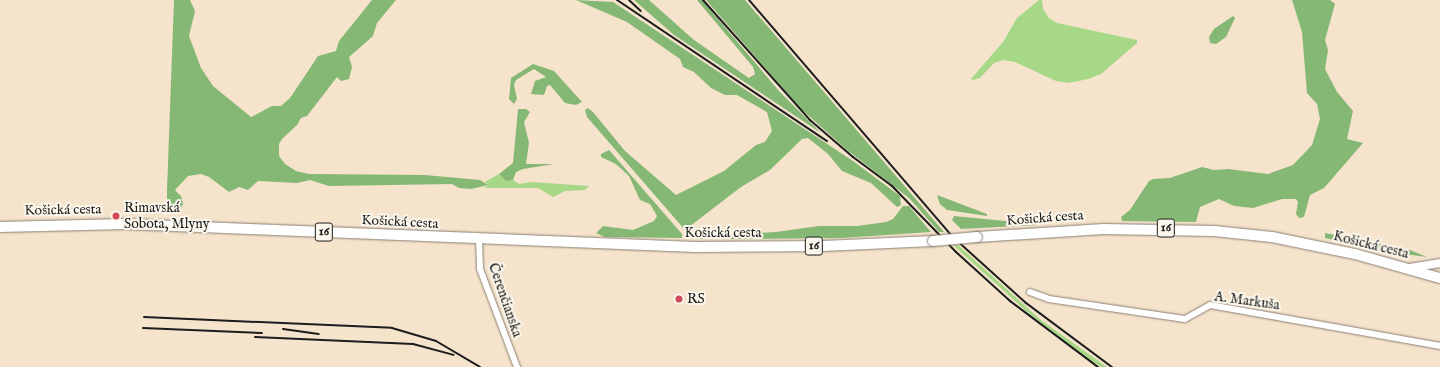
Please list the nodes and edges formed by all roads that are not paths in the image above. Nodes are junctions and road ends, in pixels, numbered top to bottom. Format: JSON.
{"nodes":[{"id":1,"x":0,"y":227,"type":"edge"},
{"id":2,"x":479,"y":239,"type":"junction"},
{"id":3,"x":1440,"y":263,"type":"edge"},
{"id":4,"x":1409,"y":268,"type":"junction"},
{"id":5,"x":1440,"y":278,"type":"edge"},
{"id":6,"x":1030,"y":292,"type":"dead end"},
{"id":7,"x":1440,"y":346,"type":"edge"},
{"id":8,"x":517,"y":367,"type":"edge"}],
"edges":[{"from":1,"to":2,"type":"main road","name":"Košická cesta","number":"16"},
{"from":2,"to":4,"type":"main road","name":"Košická cesta","number":"16","bridge":true},
{"from":2,"to":8,"type":"street","name":"Čerenčianska"},
{"from":3,"to":4,"type":"street"},
{"from":4,"to":5,"type":"main road","name":"Košická cesta","number":"16"},
{"from":6,"to":7,"type":"street","name":"A. Markuša"}]}
